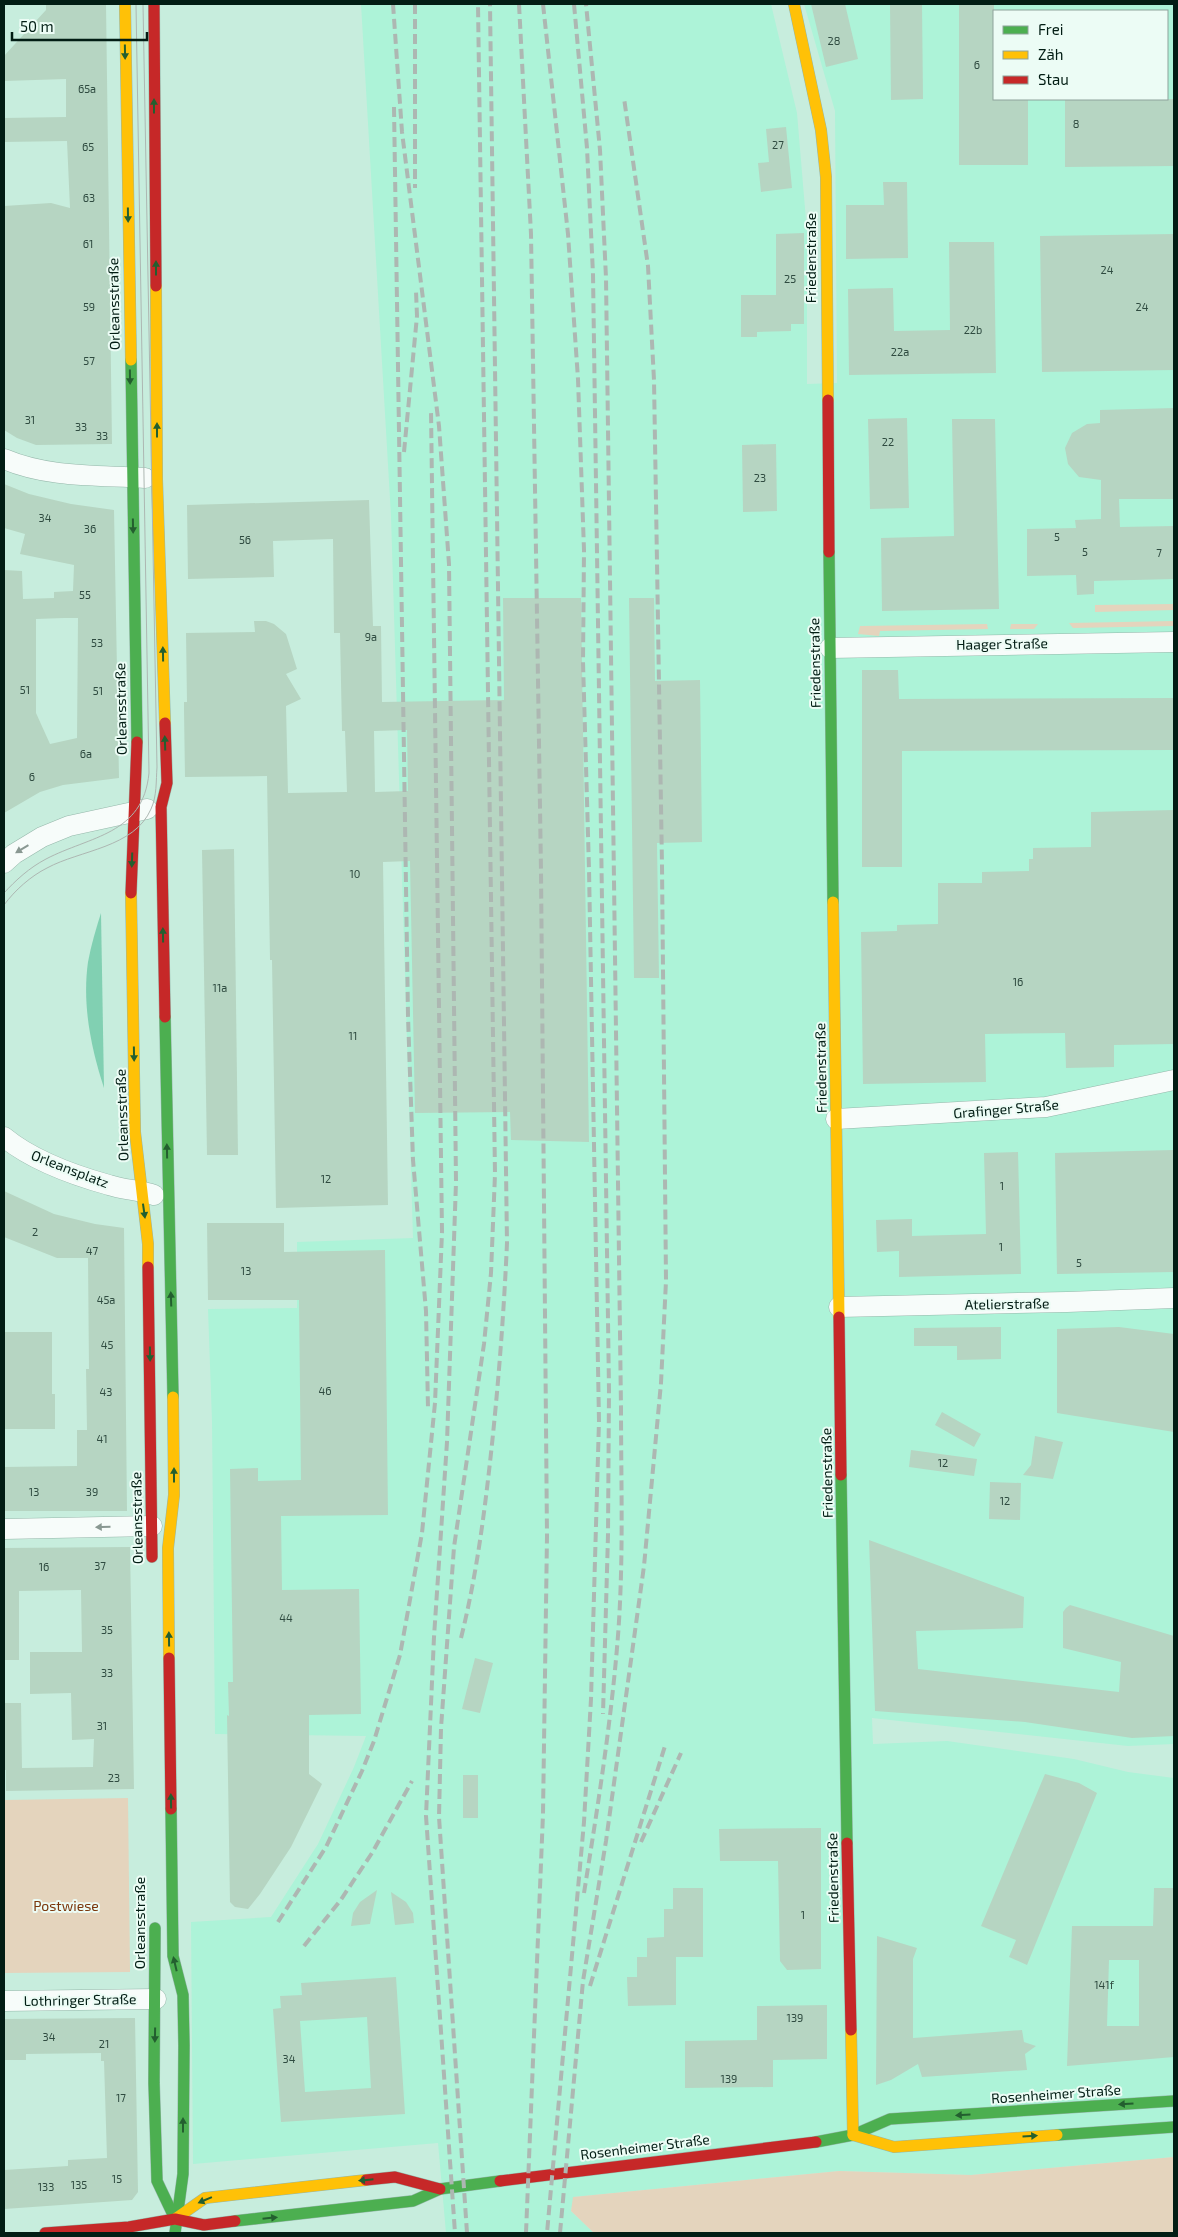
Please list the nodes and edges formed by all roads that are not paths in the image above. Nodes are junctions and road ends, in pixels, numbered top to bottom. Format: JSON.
{"nodes":[{"id":1,"x":125,"y":4,"type":"edge"},
{"id":2,"x":154,"y":4,"type":"edge"},
{"id":3,"x":794,"y":4,"type":"edge"},
{"id":4,"x":4,"y":459,"type":"edge"},
{"id":5,"x":132,"y":478,"type":"junction"},
{"id":6,"x":157,"y":479,"type":"junction"},
{"id":7,"x":1174,"y":642,"type":"edge"},
{"id":8,"x":830,"y":648,"type":"junction"},
{"id":9,"x":161,"y":807,"type":"junction"},
{"id":10,"x":135,"y":811,"type":"junction"},
{"id":11,"x":4,"y":863,"type":"edge"},
{"id":12,"x":1174,"y":1080,"type":"edge"},
{"id":13,"x":836,"y":1120,"type":"junction"},
{"id":14,"x":4,"y":1138,"type":"edge"},
{"id":15,"x":141,"y":1191,"type":"junction"},
{"id":16,"x":168,"y":1199,"type":"junction"},
{"id":17,"x":1174,"y":1298,"type":"edge"},
{"id":18,"x":839,"y":1307,"type":"junction"},
{"id":19,"x":161,"y":1525,"type":"junction"},
{"id":20,"x":4,"y":1529,"type":"edge"},
{"id":21,"x":152,"y":1572,"type":"dead end"},
{"id":22,"x":155,"y":1915,"type":"dead end"},
{"id":23,"x":156,"y":2000,"type":"junction"},
{"id":24,"x":4,"y":2001,"type":"edge"},
{"id":25,"x":1174,"y":2101,"type":"edge"},
{"id":26,"x":1174,"y":2127,"type":"edge"},
{"id":27,"x":853,"y":2135,"type":"junction"},
{"id":28,"x":440,"y":2189,"type":"junction"},
{"id":29,"x":176,"y":2219,"type":"junction"},
{"id":30,"x":45,"y":2233,"type":"edge"},
{"id":31,"x":175,"y":2233,"type":"edge"}],
"edges":[{"from":1,"to":5,"type":"main road","name":"Orleansstraße","one_way":true},
{"from":6,"to":2,"type":"main road","name":"Orleansstraße","one_way":true},
{"from":3,"to":8,"type":"main road","name":"Friedenstraße"},
{"from":4,"to":5,"type":"street"},
{"from":5,"to":6,"type":"street"},
{"from":5,"to":10,"type":"main road","name":"Orleansstraße","one_way":true},
{"from":9,"to":6,"type":"main road","name":"Orleansstraße","one_way":true},
{"from":7,"to":8,"type":"street","name":"Haager Straße"},
{"from":8,"to":13,"type":"main road","name":"Friedenstraße"},
{"from":9,"to":10,"type":"street"},
{"from":16,"to":9,"type":"main road","name":"Orleansstraße","one_way":true},
{"from":10,"to":11,"type":"street","one_way":true},
{"from":10,"to":15,"type":"main road","name":"Orleansstraße","one_way":true},
{"from":12,"to":13,"type":"street","name":"Grafinger Straße"},
{"from":13,"to":18,"type":"main road","name":"Friedenstraße"},
{"from":14,"to":15,"type":"street","name":"Orleansplatz"},
{"from":15,"to":16,"type":"street","name":"Orleansplatz"},
{"from":15,"to":19,"type":"main road","name":"Orleansstraße","one_way":true},
{"from":19,"to":16,"type":"main road","name":"Orleansstraße","one_way":true},
{"from":17,"to":18,"type":"street","name":"Atelierstraße"},
{"from":18,"to":27,"type":"main road","name":"Friedenstraße"},
{"from":19,"to":20,"type":"street","one_way":true},
{"from":19,"to":21,"type":"main road","name":"Orleansstraße"},
{"from":29,"to":19,"type":"main road","name":"Orleansstraße","one_way":true},
{"from":22,"to":23,"type":"main road","name":"Orleansstraße"},
{"from":23,"to":24,"type":"street","name":"Lothringer Straße"},
{"from":23,"to":29,"type":"main road","name":"Orleansstraße","one_way":true},
{"from":25,"to":27,"type":"main road","name":"Rosenheimer Straße","one_way":true},
{"from":27,"to":26,"type":"main road","name":"Rosenheimer Straße","one_way":true},
{"from":27,"to":28,"type":"main road","name":"Rosenheimer Straße"},
{"from":29,"to":28,"type":"main road","name":"Rosenheimer Straße","one_way":true},
{"from":28,"to":29,"type":"main road","name":"Rosenheimer Straße","one_way":true},
{"from":29,"to":30,"type":"main road","name":"Rosenheimer Straße"},
{"from":29,"to":31,"type":"main road","name":"Orleansstraße"}]}
